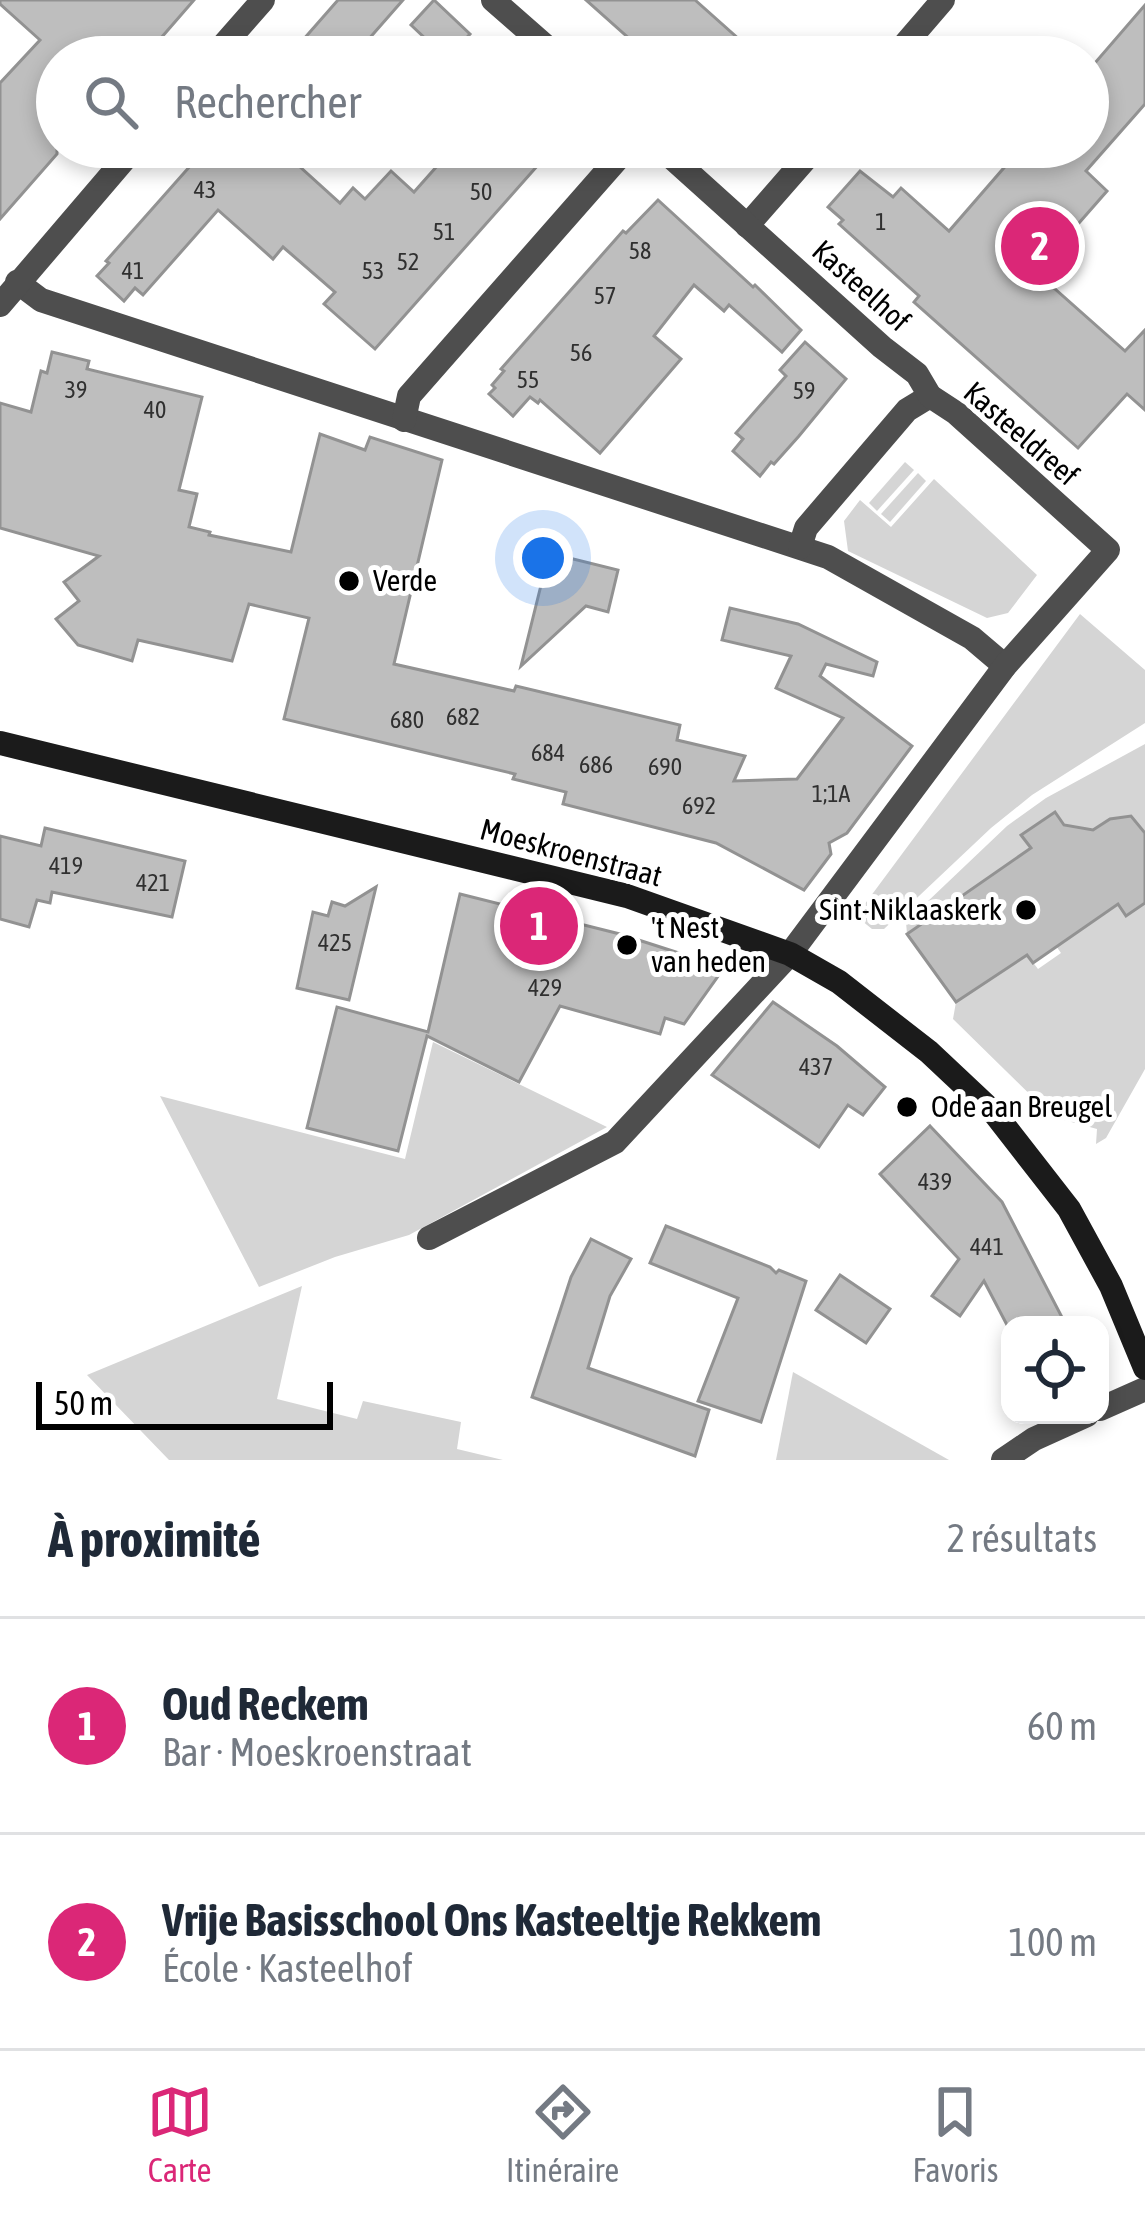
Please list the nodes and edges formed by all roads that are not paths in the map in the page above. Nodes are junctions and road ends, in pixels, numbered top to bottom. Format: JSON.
{"nodes":[{"id":1,"x":263,"y":0,"type":"edge"},
{"id":2,"x":493,"y":0,"type":"edge"},
{"id":3,"x":943,"y":0,"type":"edge"},
{"id":4,"x":231,"y":36,"type":"edge"},
{"id":5,"x":534,"y":36,"type":"edge"},
{"id":6,"x":912,"y":36,"type":"edge"},
{"id":7,"x":117,"y":168,"type":"edge"},
{"id":8,"x":610,"y":168,"type":"edge"},
{"id":9,"x":684,"y":168,"type":"edge"},
{"id":10,"x":798,"y":168,"type":"edge"},
{"id":11,"x":748,"y":226,"type":"junction"},
{"id":12,"x":17,"y":282,"type":"junction"},
{"id":13,"x":0,"y":305,"type":"edge"},
{"id":14,"x":930,"y":396,"type":"junction"},
{"id":15,"x":404,"y":420,"type":"junction"},
{"id":16,"x":800,"y":548,"type":"junction"},
{"id":17,"x":1005,"y":666,"type":"junction"},
{"id":18,"x":0,"y":742,"type":"edge"},
{"id":19,"x":797,"y":945,"type":"junction"},
{"id":20,"x":429,"y":1238,"type":"dead end"},
{"id":21,"x":1145,"y":1368,"type":"edge"},
{"id":22,"x":1145,"y":1389,"type":"edge"},
{"id":23,"x":1109,"y":1405,"type":"edge"},
{"id":24,"x":1068,"y":1424,"type":"edge"},
{"id":25,"x":1003,"y":1460,"type":"edge"}],
"edges":[{"from":1,"to":4,"type":"street"},
{"from":2,"to":5,"type":"street"},
{"from":3,"to":6,"type":"street"},
{"from":7,"to":12,"type":"street"},
{"from":8,"to":15,"type":"street"},
{"from":9,"to":11,"type":"street","name":"Kasteelhof"},
{"from":10,"to":11,"type":"street"},
{"from":11,"to":14,"type":"street","name":"Kasteelhof"},
{"from":12,"to":13,"type":"street"},
{"from":12,"to":15,"type":"street"},
{"from":14,"to":16,"type":"street","name":"Kasteeldreef"},
{"from":14,"to":17,"type":"street","name":"Kasteeldreef"},
{"from":15,"to":16,"type":"street"},
{"from":16,"to":17,"type":"street"},
{"from":17,"to":19,"type":"street","name":"Kasteeldreef"},
{"from":18,"to":19,"type":"main road","name":"Moeskroenstraat"},
{"from":19,"to":20,"type":"street","name":"Kasteeldreef"},
{"from":19,"to":21,"type":"main road","name":"Moeskroenstraat"},
{"from":22,"to":23,"type":"street"},
{"from":24,"to":25,"type":"street"}]}
